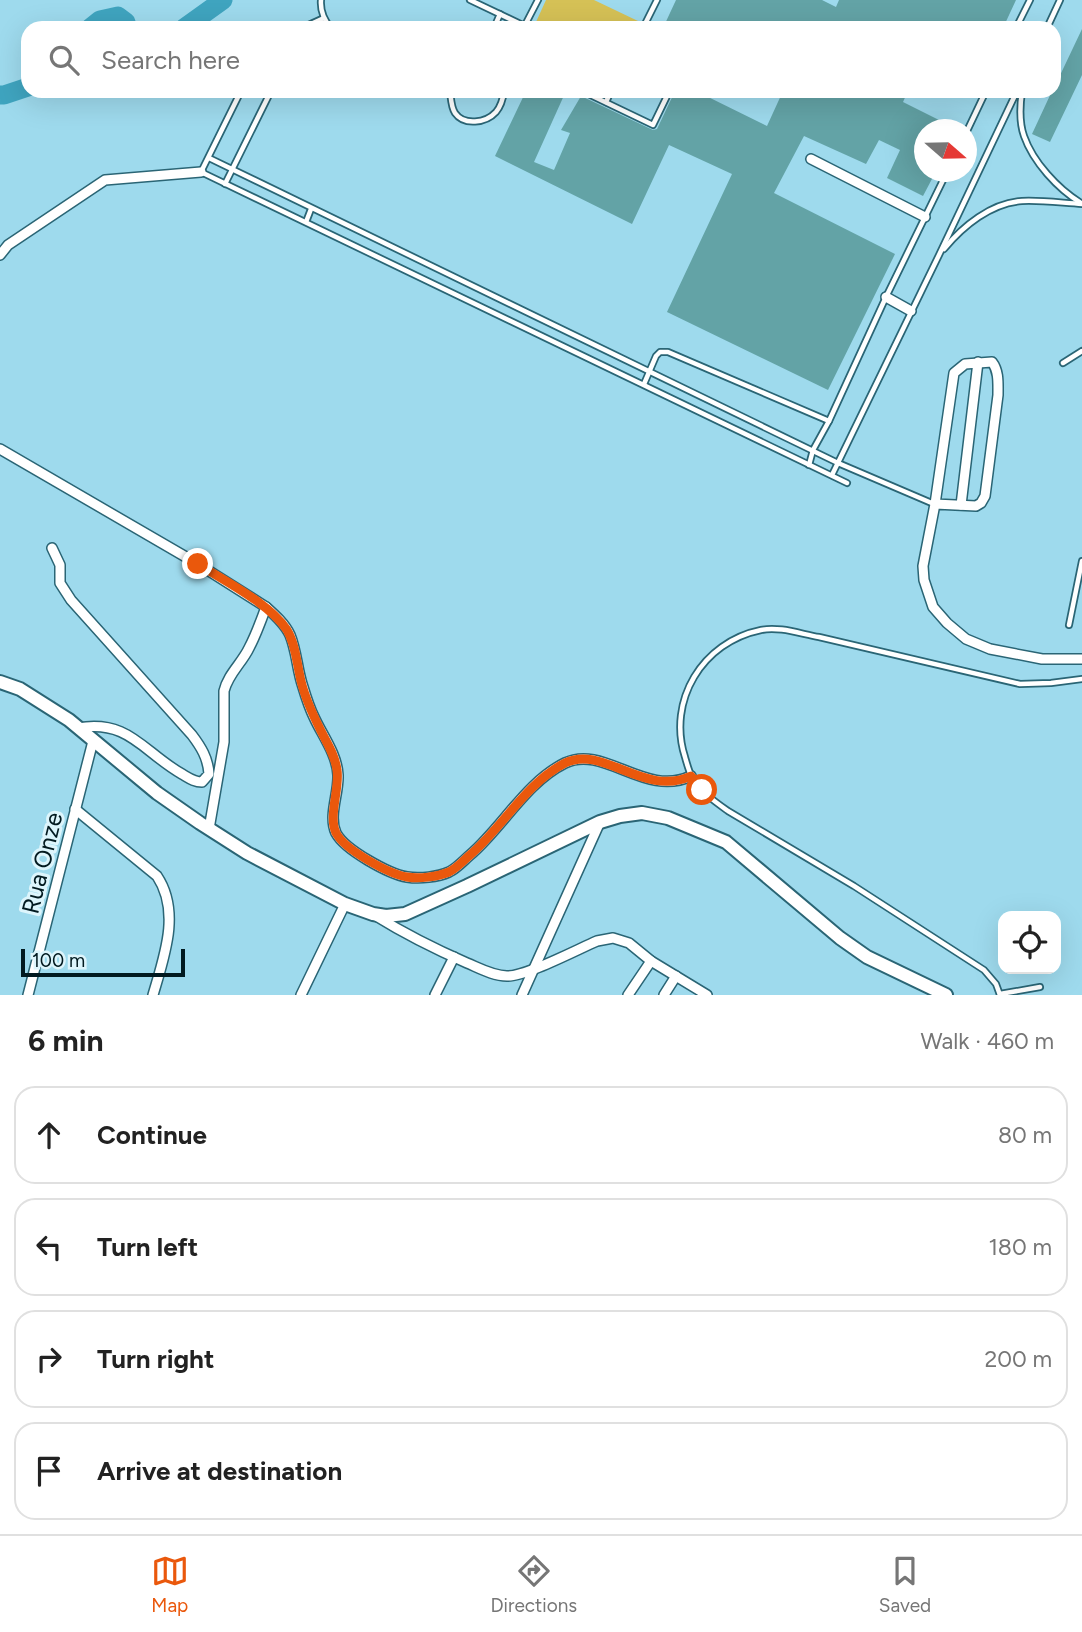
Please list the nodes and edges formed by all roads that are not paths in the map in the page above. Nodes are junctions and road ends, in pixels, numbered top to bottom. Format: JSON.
{"nodes":[{"id":1,"x":321,"y":0,"type":"edge"},
{"id":2,"x":470,"y":0,"type":"edge"},
{"id":3,"x":538,"y":0,"type":"edge"},
{"id":4,"x":657,"y":0,"type":"edge"},
{"id":5,"x":1030,"y":0,"type":"edge"},
{"id":6,"x":1060,"y":0,"type":"edge"},
{"id":7,"x":500,"y":14,"type":"junction"},
{"id":8,"x":324,"y":18,"type":"junction"},
{"id":9,"x":317,"y":21,"type":"edge"},
{"id":10,"x":326,"y":21,"type":"edge"},
{"id":11,"x":497,"y":21,"type":"edge"},
{"id":12,"x":514,"y":21,"type":"edge"},
{"id":13,"x":529,"y":21,"type":"edge"},
{"id":14,"x":646,"y":21,"type":"edge"},
{"id":15,"x":1020,"y":21,"type":"edge"},
{"id":16,"x":1050,"y":21,"type":"edge"},
{"id":17,"x":238,"y":98,"type":"edge"},
{"id":18,"x":268,"y":98,"type":"edge"},
{"id":19,"x":451,"y":98,"type":"edge"},
{"id":20,"x":502,"y":98,"type":"edge"},
{"id":21,"x":597,"y":98,"type":"edge"},
{"id":22,"x":608,"y":98,"type":"edge"},
{"id":23,"x":666,"y":98,"type":"edge"},
{"id":24,"x":983,"y":98,"type":"edge"},
{"id":25,"x":1016,"y":98,"type":"edge"},
{"id":26,"x":1020,"y":98,"type":"edge"},
{"id":27,"x":606,"y":102,"type":"junction"},
{"id":28,"x":973,"y":119,"type":"edge"},
{"id":29,"x":209,"y":158,"type":"junction"},
{"id":30,"x":811,"y":159,"type":"dead end"},
{"id":31,"x":232,"y":170,"type":"junction"},
{"id":32,"x":201,"y":172,"type":"junction"},
{"id":33,"x":942,"y":182,"type":"edge"},
{"id":34,"x":225,"y":184,"type":"junction"},
{"id":35,"x":1082,"y":204,"type":"edge"},
{"id":36,"x":311,"y":209,"type":"junction"},
{"id":37,"x":925,"y":217,"type":"junction"},
{"id":38,"x":306,"y":222,"type":"junction"},
{"id":39,"x":0,"y":255,"type":"edge"},
{"id":40,"x":939,"y":255,"type":"junction"},
{"id":41,"x":886,"y":296,"type":"junction"},
{"id":42,"x":911,"y":311,"type":"junction"},
{"id":43,"x":1082,"y":351,"type":"edge"},
{"id":44,"x":978,"y":362,"type":"junction"},
{"id":45,"x":1063,"y":363,"type":"dead end"},
{"id":46,"x":648,"y":372,"type":"junction"},
{"id":47,"x":644,"y":384,"type":"junction"},
{"id":48,"x":829,"y":421,"type":"junction"},
{"id":49,"x":0,"y":449,"type":"edge"},
{"id":50,"x":813,"y":450,"type":"junction"},
{"id":51,"x":838,"y":463,"type":"junction"},
{"id":52,"x":808,"y":465,"type":"junction"},
{"id":53,"x":831,"y":475,"type":"junction"},
{"id":54,"x":847,"y":483,"type":"dead end"},
{"id":55,"x":935,"y":504,"type":"junction"},
{"id":56,"x":961,"y":505,"type":"junction"},
{"id":57,"x":52,"y":548,"type":"dead end"},
{"id":58,"x":1082,"y":561,"type":"edge"},
{"id":59,"x":266,"y":607,"type":"junction"},
{"id":60,"x":1069,"y":625,"type":"dead end"},
{"id":61,"x":1082,"y":659,"type":"edge"},
{"id":62,"x":1082,"y":679,"type":"edge"},
{"id":63,"x":0,"y":682,"type":"edge"},
{"id":64,"x":78,"y":728,"type":"junction"},
{"id":65,"x":93,"y":741,"type":"junction"},
{"id":66,"x":691,"y":776,"type":"junction"},
{"id":67,"x":75,"y":809,"type":"junction"},
{"id":68,"x":600,"y":822,"type":"junction"},
{"id":69,"x":209,"y":829,"type":"junction"},
{"id":70,"x":345,"y":904,"type":"junction"},
{"id":71,"x":373,"y":914,"type":"junction"},
{"id":72,"x":454,"y":957,"type":"junction"},
{"id":73,"x":651,"y":961,"type":"junction"},
{"id":74,"x":534,"y":969,"type":"junction"},
{"id":75,"x":677,"y":976,"type":"junction"},
{"id":76,"x":1040,"y":987,"type":"dead end"},
{"id":77,"x":1000,"y":994,"type":"edge"},
{"id":78,"x":28,"y":995,"type":"edge"},
{"id":79,"x":153,"y":995,"type":"edge"},
{"id":80,"x":301,"y":995,"type":"edge"},
{"id":81,"x":435,"y":995,"type":"edge"},
{"id":82,"x":522,"y":995,"type":"edge"},
{"id":83,"x":628,"y":995,"type":"edge"},
{"id":84,"x":664,"y":995,"type":"edge"},
{"id":85,"x":707,"y":995,"type":"edge"},
{"id":86,"x":946,"y":995,"type":"edge"}],
"edges":[{"from":1,"to":8,"type":"lane"},
{"from":2,"to":7,"type":"lane"},
{"from":3,"to":13,"type":"lane"},
{"from":4,"to":14,"type":"lane"},
{"from":5,"to":15,"type":"lane"},
{"from":6,"to":16,"type":"lane"},
{"from":7,"to":11,"type":"lane"},
{"from":7,"to":12,"type":"lane"},
{"from":8,"to":9,"type":"lane"},
{"from":8,"to":10,"type":"lane"},
{"from":17,"to":29,"type":"lane"},
{"from":18,"to":31,"type":"lane"},
{"from":19,"to":20,"type":"lane"},
{"from":21,"to":27,"type":"lane"},
{"from":22,"to":27,"type":"lane"},
{"from":23,"to":27,"type":"lane"},
{"from":24,"to":28,"type":"lane"},
{"from":25,"to":40,"type":"lane"},
{"from":26,"to":35,"type":"lane"},
{"from":29,"to":31,"type":"lane"},
{"from":29,"to":32,"type":"lane"},
{"from":30,"to":37,"type":"street"},
{"from":31,"to":34,"type":"lane"},
{"from":31,"to":36,"type":"lane"},
{"from":32,"to":34,"type":"lane"},
{"from":32,"to":39,"type":"street"},
{"from":33,"to":37,"type":"lane"},
{"from":34,"to":38,"type":"lane"},
{"from":35,"to":40,"type":"lane"},
{"from":36,"to":38,"type":"lane"},
{"from":36,"to":46,"type":"lane"},
{"from":37,"to":41,"type":"lane"},
{"from":38,"to":47,"type":"lane"},
{"from":40,"to":42,"type":"lane"},
{"from":41,"to":42,"type":"street"},
{"from":41,"to":48,"type":"lane"},
{"from":42,"to":51,"type":"lane"},
{"from":43,"to":45,"type":"lane"},
{"from":44,"to":55,"type":"street"},
{"from":44,"to":56,"type":"street"},
{"from":44,"to":56,"type":"street"},
{"from":46,"to":47,"type":"lane"},
{"from":46,"to":48,"type":"lane"},
{"from":46,"to":50,"type":"lane"},
{"from":47,"to":52,"type":"lane"},
{"from":48,"to":50,"type":"lane"},
{"from":49,"to":59,"type":"street"},
{"from":50,"to":51,"type":"lane"},
{"from":50,"to":52,"type":"lane"},
{"from":51,"to":53,"type":"lane"},
{"from":51,"to":55,"type":"lane"},
{"from":52,"to":53,"type":"lane"},
{"from":53,"to":54,"type":"lane"},
{"from":55,"to":56,"type":"street"},
{"from":55,"to":61,"type":"street"},
{"from":57,"to":64,"type":"street"},
{"from":58,"to":60,"type":"lane"},
{"from":59,"to":66,"type":"street"},
{"from":59,"to":69,"type":"street"},
{"from":62,"to":66,"type":"lane"},
{"from":63,"to":64,"type":"main road"},
{"from":64,"to":65,"type":"main road"},
{"from":65,"to":67,"type":"street","name":"Rua Onze"},
{"from":65,"to":69,"type":"main road"},
{"from":66,"to":77,"type":"lane"},
{"from":67,"to":78,"type":"street","name":"Rua Onze"},
{"from":67,"to":79,"type":"street"},
{"from":68,"to":71,"type":"main road"},
{"from":68,"to":74,"type":"street"},
{"from":68,"to":86,"type":"main road"},
{"from":69,"to":70,"type":"main road"},
{"from":70,"to":71,"type":"main road"},
{"from":70,"to":80,"type":"street"},
{"from":71,"to":72,"type":"street"},
{"from":72,"to":74,"type":"street"},
{"from":72,"to":81,"type":"street"},
{"from":73,"to":74,"type":"street"},
{"from":73,"to":75,"type":"street"},
{"from":73,"to":83,"type":"street"},
{"from":74,"to":82,"type":"street"},
{"from":75,"to":84,"type":"street"},
{"from":75,"to":85,"type":"street"},
{"from":76,"to":77,"type":"lane"}]}
